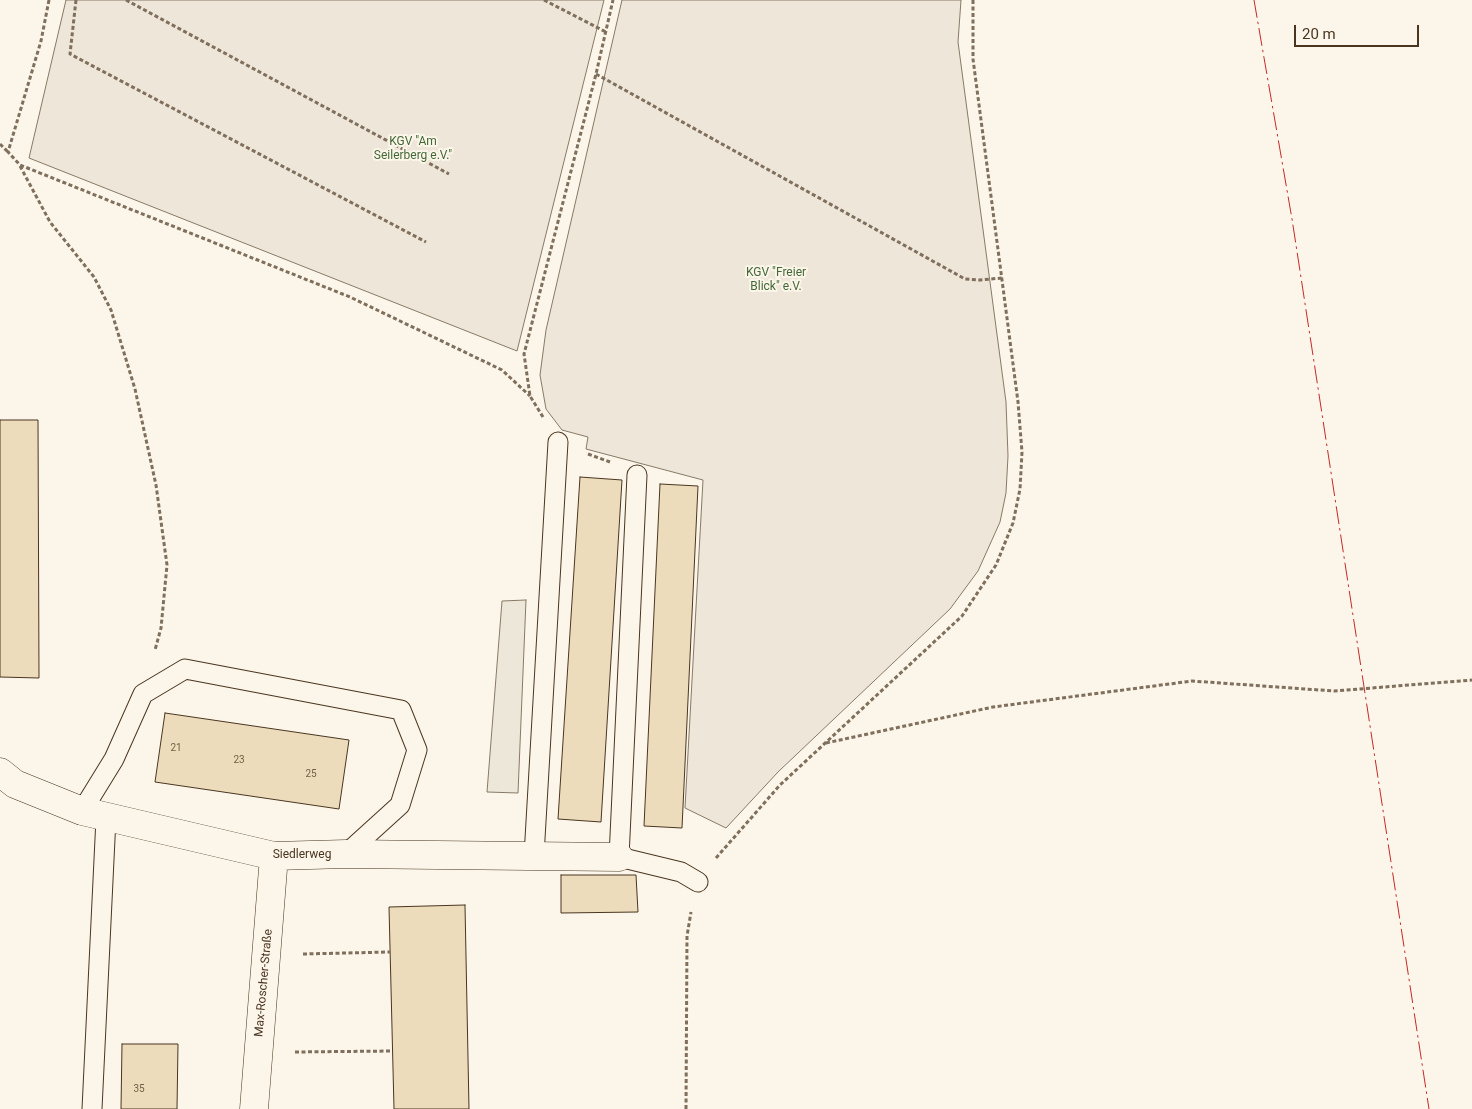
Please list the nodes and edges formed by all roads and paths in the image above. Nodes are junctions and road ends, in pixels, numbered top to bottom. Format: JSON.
{"nodes":[{"id":1,"x":49,"y":0,"type":"edge"},
{"id":2,"x":76,"y":0,"type":"edge"},
{"id":3,"x":126,"y":0,"type":"edge"},
{"id":4,"x":544,"y":0,"type":"edge"},
{"id":5,"x":612,"y":0,"type":"edge"},
{"id":6,"x":974,"y":0,"type":"edge"},
{"id":7,"x":606,"y":32,"type":"junction"},
{"id":8,"x":596,"y":74,"type":"junction"},
{"id":9,"x":0,"y":144,"type":"edge"},
{"id":10,"x":8,"y":152,"type":"junction"},
{"id":11,"x":20,"y":165,"type":"junction"},
{"id":12,"x":449,"y":174,"type":"dead end"},
{"id":13,"x":426,"y":242,"type":"dead end"},
{"id":14,"x":1002,"y":278,"type":"junction"},
{"id":15,"x":530,"y":396,"type":"junction"},
{"id":16,"x":558,"y":442,"type":"junction"},
{"id":17,"x":638,"y":475,"type":"joint"},
{"id":18,"x":1472,"y":680,"type":"edge"},
{"id":19,"x":143,"y":694,"type":"junction"},
{"id":20,"x":825,"y":743,"type":"junction"},
{"id":21,"x":0,"y":772,"type":"edge"},
{"id":22,"x":94,"y":815,"type":"junction"},
{"id":23,"x":346,"y":854,"type":"junction"},
{"id":24,"x":274,"y":856,"type":"junction"},
{"id":25,"x":534,"y":856,"type":"junction"},
{"id":26,"x":619,"y":857,"type":"junction"},
{"id":27,"x":698,"y":882,"type":"junction"},
{"id":28,"x":390,"y":952,"type":"dead end"},
{"id":29,"x":266,"y":954,"type":"junction"},
{"id":30,"x":392,"y":1051,"type":"dead end"},
{"id":31,"x":258,"y":1052,"type":"junction"},
{"id":32,"x":92,"y":1109,"type":"edge"},
{"id":33,"x":254,"y":1109,"type":"edge"},
{"id":34,"x":686,"y":1109,"type":"edge"}],
"edges":[{"from":1,"to":10,"type":"path"},
{"from":2,"to":13,"type":"path"},
{"from":3,"to":12,"type":"path"},
{"from":4,"to":7,"type":"path"},
{"from":5,"to":7,"type":"path"},
{"from":6,"to":14,"type":"path"},
{"from":7,"to":8,"type":"path"},
{"from":8,"to":14,"type":"path"},
{"from":8,"to":15,"type":"path"},
{"from":9,"to":10,"type":"path"},
{"from":10,"to":11,"type":"path"},
{"from":11,"to":15,"type":"path"},
{"from":11,"to":19,"type":"path"},
{"from":14,"to":20,"type":"path"},
{"from":15,"to":16,"type":"path"},
{"from":16,"to":17,"type":"path"},
{"from":16,"to":25,"type":"lane"},
{"from":17,"to":26,"type":"lane"},
{"from":18,"to":20,"type":"path"},
{"from":19,"to":22,"type":"lane"},
{"from":19,"to":23,"type":"lane"},
{"from":20,"to":27,"type":"path"},
{"from":21,"to":22,"type":"street","name":"Siedlerweg"},
{"from":22,"to":24,"type":"street","name":"Siedlerweg"},
{"from":22,"to":32,"type":"lane"},
{"from":23,"to":24,"type":"street","name":"Siedlerweg"},
{"from":23,"to":25,"type":"street","name":"Siedlerweg"},
{"from":24,"to":29,"type":"street","name":"Max-Roscher-Straße"},
{"from":25,"to":26,"type":"street","name":"Siedlerweg"},
{"from":26,"to":27,"type":"lane"},
{"from":27,"to":34,"type":"path"},
{"from":28,"to":29,"type":"path"},
{"from":29,"to":31,"type":"street","name":"Max-Roscher-Straße"},
{"from":30,"to":31,"type":"path"},
{"from":31,"to":33,"type":"street","name":"Max-Roscher-Straße"}]}
